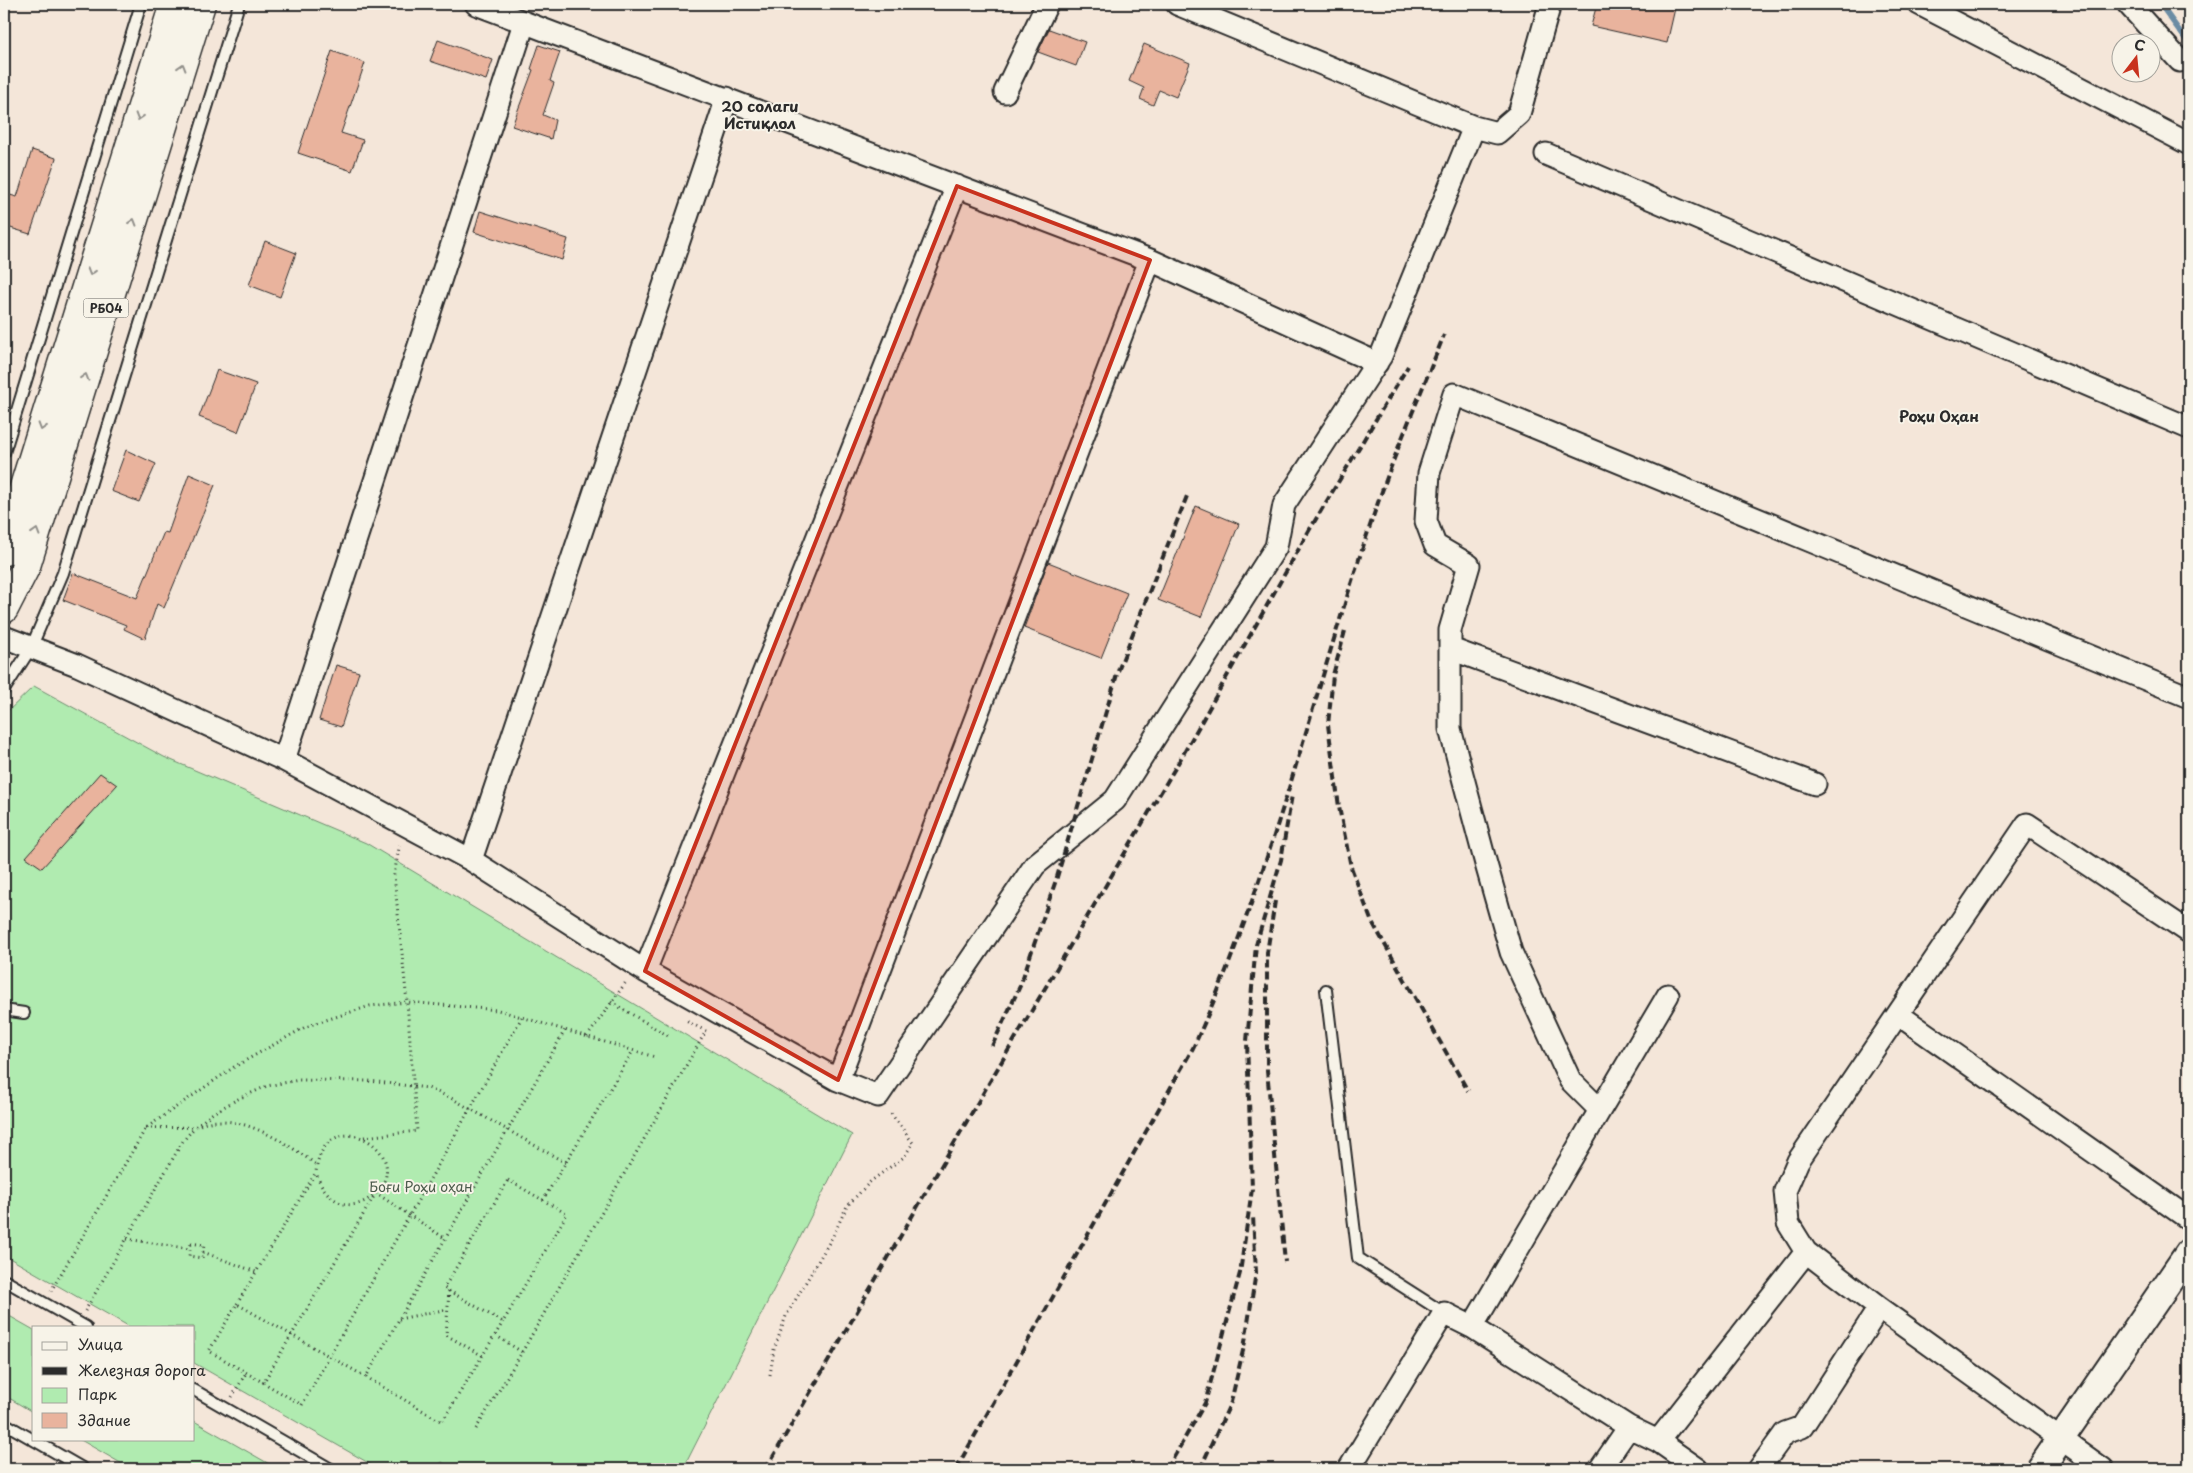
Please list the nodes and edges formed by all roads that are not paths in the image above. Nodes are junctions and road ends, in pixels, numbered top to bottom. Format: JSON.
{"nodes":[{"id":1,"x":141,"y":4,"type":"edge"},
{"id":2,"x":174,"y":4,"type":"edge"},
{"id":3,"x":201,"y":4,"type":"edge"},
{"id":4,"x":239,"y":4,"type":"edge"},
{"id":5,"x":476,"y":4,"type":"edge"},
{"id":6,"x":1047,"y":4,"type":"edge"},
{"id":7,"x":1177,"y":4,"type":"edge"},
{"id":8,"x":1550,"y":4,"type":"edge"},
{"id":9,"x":1919,"y":4,"type":"edge"},
{"id":10,"x":2128,"y":4,"type":"edge"},
{"id":11,"x":524,"y":23,"type":"junction"},
{"id":12,"x":2180,"y":61,"type":"dead end"},
{"id":13,"x":1005,"y":92,"type":"dead end"},
{"id":14,"x":727,"y":98,"type":"junction"},
{"id":15,"x":1474,"y":127,"type":"junction"},
{"id":16,"x":2189,"y":144,"type":"edge"},
{"id":17,"x":1546,"y":154,"type":"dead end"},
{"id":18,"x":957,"y":186,"type":"junction"},
{"id":19,"x":1150,"y":260,"type":"junction"},
{"id":20,"x":1377,"y":362,"type":"junction"},
{"id":21,"x":2189,"y":428,"type":"edge"},
{"id":22,"x":4,"y":453,"type":"edge"},
{"id":23,"x":11,"y":558,"type":"edge"},
{"id":24,"x":4,"y":609,"type":"edge"},
{"id":25,"x":4,"y":637,"type":"edge"},
{"id":26,"x":31,"y":648,"type":"junction"},
{"id":27,"x":1451,"y":649,"type":"junction"},
{"id":28,"x":4,"y":690,"type":"edge"},
{"id":29,"x":2189,"y":697,"type":"edge"},
{"id":30,"x":284,"y":760,"type":"junction"},
{"id":31,"x":1815,"y":784,"type":"dead end"},
{"id":32,"x":471,"y":860,"type":"junction"},
{"id":33,"x":2189,"y":932,"type":"edge"},
{"id":34,"x":641,"y":969,"type":"junction"},
{"id":35,"x":1326,"y":990,"type":"dead end"},
{"id":36,"x":1668,"y":995,"type":"dead end"},
{"id":37,"x":4,"y":1010,"type":"edge"},
{"id":38,"x":24,"y":1013,"type":"dead end"},
{"id":39,"x":1899,"y":1015,"type":"junction"},
{"id":40,"x":838,"y":1080,"type":"junction"},
{"id":41,"x":1600,"y":1110,"type":"junction"},
{"id":42,"x":2189,"y":1219,"type":"edge"},
{"id":43,"x":1806,"y":1252,"type":"junction"},
{"id":44,"x":2189,"y":1252,"type":"edge"},
{"id":45,"x":4,"y":1280,"type":"edge"},
{"id":46,"x":1879,"y":1308,"type":"junction"},
{"id":47,"x":1444,"y":1313,"type":"junction"},
{"id":48,"x":82,"y":1325,"type":"edge"},
{"id":49,"x":1472,"y":1327,"type":"junction"},
{"id":50,"x":195,"y":1391,"type":"edge"},
{"id":51,"x":4,"y":1423,"type":"edge"},
{"id":52,"x":1629,"y":1427,"type":"junction"},
{"id":53,"x":2061,"y":1438,"type":"junction"},
{"id":54,"x":32,"y":1439,"type":"edge"},
{"id":55,"x":34,"y":1440,"type":"edge"},
{"id":56,"x":1658,"y":1441,"type":"junction"},
{"id":57,"x":84,"y":1469,"type":"edge"},
{"id":58,"x":331,"y":1469,"type":"edge"},
{"id":59,"x":1349,"y":1469,"type":"edge"},
{"id":60,"x":1600,"y":1469,"type":"edge"},
{"id":61,"x":1698,"y":1469,"type":"edge"},
{"id":62,"x":1759,"y":1469,"type":"edge"},
{"id":63,"x":2040,"y":1469,"type":"edge"},
{"id":64,"x":2103,"y":1469,"type":"edge"}],
"edges":[{"from":1,"to":22,"type":"lane"},
{"from":2,"to":23,"type":"main road","number":"РБ04","one_way":true},
{"from":23,"to":3,"type":"main road","number":"РБ04","one_way":true},
{"from":4,"to":26,"type":"lane"},
{"from":5,"to":11,"type":"street"},
{"from":6,"to":13,"type":"street"},
{"from":7,"to":15,"type":"street"},
{"from":8,"to":15,"type":"street"},
{"from":9,"to":16,"type":"street"},
{"from":10,"to":12,"type":"street"},
{"from":11,"to":14,"type":"street"},
{"from":11,"to":30,"type":"street"},
{"from":14,"to":18,"type":"street"},
{"from":14,"to":32,"type":"street"},
{"from":15,"to":20,"type":"street"},
{"from":17,"to":21,"type":"street"},
{"from":18,"to":19,"type":"street"},
{"from":18,"to":34,"type":"street"},
{"from":19,"to":20,"type":"street"},
{"from":19,"to":40,"type":"street"},
{"from":20,"to":40,"type":"street"},
{"from":23,"to":24,"type":"main road","number":"РБ04"},
{"from":25,"to":26,"type":"street"},
{"from":26,"to":28,"type":"lane"},
{"from":26,"to":30,"type":"street"},
{"from":27,"to":29,"type":"street"},
{"from":27,"to":31,"type":"street"},
{"from":27,"to":41,"type":"street"},
{"from":30,"to":32,"type":"street"},
{"from":32,"to":34,"type":"street"},
{"from":33,"to":39,"type":"street"},
{"from":34,"to":40,"type":"street"},
{"from":35,"to":47,"type":"lane"},
{"from":36,"to":41,"type":"street"},
{"from":37,"to":38,"type":"lane"},
{"from":39,"to":42,"type":"street"},
{"from":39,"to":43,"type":"street"},
{"from":41,"to":49,"type":"street"},
{"from":43,"to":46,"type":"street"},
{"from":43,"to":56,"type":"street"},
{"from":44,"to":53,"type":"street"},
{"from":45,"to":48,"type":"lane"},
{"from":46,"to":53,"type":"street"},
{"from":46,"to":62,"type":"street"},
{"from":47,"to":49,"type":"street"},
{"from":47,"to":59,"type":"street"},
{"from":49,"to":52,"type":"street"},
{"from":50,"to":58,"type":"lane"},
{"from":51,"to":54,"type":"lane"},
{"from":52,"to":56,"type":"street"},
{"from":52,"to":60,"type":"street"},
{"from":53,"to":63,"type":"street"},
{"from":53,"to":64,"type":"street"},
{"from":55,"to":57,"type":"lane"},
{"from":56,"to":61,"type":"street"}]}
